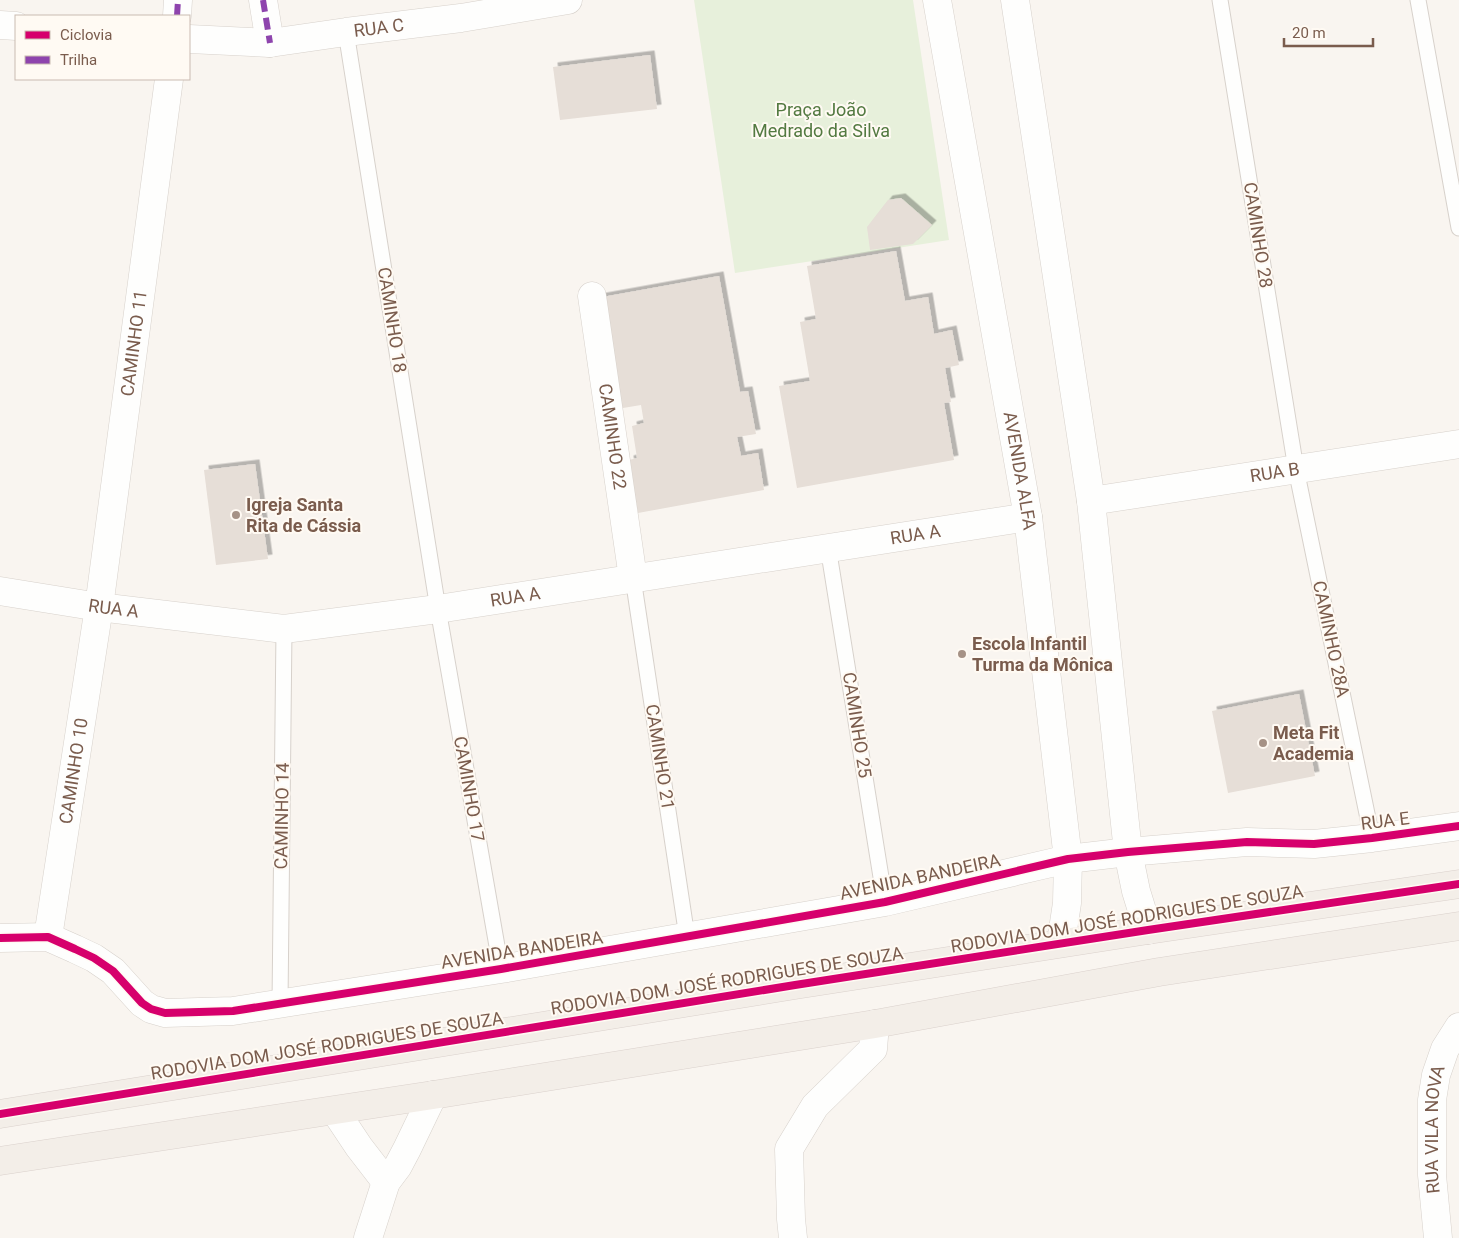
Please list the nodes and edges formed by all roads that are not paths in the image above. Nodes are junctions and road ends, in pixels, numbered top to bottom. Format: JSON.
{"nodes":[{"id":1,"x":178,"y":0,"type":"edge"},
{"id":2,"x":263,"y":0,"type":"edge"},
{"id":3,"x":568,"y":0,"type":"edge"},
{"id":4,"x":938,"y":0,"type":"edge"},
{"id":5,"x":1015,"y":0,"type":"edge"},
{"id":6,"x":1220,"y":0,"type":"edge"},
{"id":7,"x":1418,"y":0,"type":"edge"},
{"id":8,"x":459,"y":9,"type":"edge"},
{"id":9,"x":176,"y":15,"type":"edge"},
{"id":10,"x":0,"y":25,"type":"edge"},
{"id":11,"x":15,"y":26,"type":"edge"},
{"id":12,"x":346,"y":32,"type":"junction"},
{"id":13,"x":190,"y":39,"type":"edge"},
{"id":14,"x":270,"y":43,"type":"junction"},
{"id":15,"x":169,"y":80,"type":"edge"},
{"id":16,"x":1459,"y":228,"type":"edge"},
{"id":17,"x":592,"y":296,"type":"dead end"},
{"id":18,"x":1459,"y":444,"type":"edge"},
{"id":19,"x":1296,"y":469,"type":"junction"},
{"id":20,"x":1091,"y":501,"type":"junction"},
{"id":21,"x":1028,"y":517,"type":"junction"},
{"id":22,"x":828,"y":547,"type":"junction"},
{"id":23,"x":633,"y":578,"type":"junction"},
{"id":24,"x":0,"y":591,"type":"edge"},
{"id":25,"x":100,"y":607,"type":"junction"},
{"id":26,"x":438,"y":609,"type":"junction"},
{"id":27,"x":284,"y":628,"type":"junction"},
{"id":28,"x":1459,"y":826,"type":"edge"},
{"id":29,"x":1372,"y":838,"type":"junction"},
{"id":30,"x":1128,"y":852,"type":"junction"},
{"id":31,"x":1068,"y":860,"type":"junction"},
{"id":32,"x":1459,"y":884,"type":"edge"},
{"id":33,"x":885,"y":902,"type":"junction"},
{"id":34,"x":1459,"y":926,"type":"edge"},
{"id":35,"x":1148,"y":930,"type":"junction"},
{"id":36,"x":48,"y":937,"type":"junction"},
{"id":37,"x":687,"y":937,"type":"junction"},
{"id":38,"x":0,"y":938,"type":"edge"},
{"id":39,"x":1062,"y":943,"type":"junction"},
{"id":40,"x":501,"y":969,"type":"junction"},
{"id":41,"x":280,"y":1004,"type":"junction"},
{"id":42,"x":875,"y":1024,"type":"junction"},
{"id":43,"x":1459,"y":1027,"type":"edge"},
{"id":44,"x":433,"y":1096,"type":"junction"},
{"id":45,"x":335,"y":1111,"type":"junction"},
{"id":46,"x":0,"y":1114,"type":"edge"},
{"id":47,"x":0,"y":1161,"type":"edge"},
{"id":48,"x":386,"y":1182,"type":"junction"},
{"id":49,"x":368,"y":1238,"type":"edge"},
{"id":50,"x":793,"y":1238,"type":"edge"},
{"id":51,"x":1438,"y":1238,"type":"edge"}],
"edges":[{"from":1,"to":9,"type":"street"},
{"from":2,"to":14,"type":"street"},
{"from":3,"to":8,"type":"street","name":"RUA C"},
{"from":4,"to":21,"type":"street","name":"AVENIDA ALFA"},
{"from":5,"to":20,"type":"street"},
{"from":6,"to":19,"type":"lane","name":"CAMINHO 28"},
{"from":7,"to":16,"type":"lane"},
{"from":8,"to":12,"type":"street","name":"RUA C"},
{"from":10,"to":11,"type":"street"},
{"from":12,"to":14,"type":"street","name":"RUA C"},
{"from":12,"to":26,"type":"lane","name":"CAMINHO 18"},
{"from":13,"to":14,"type":"street","name":"RUA C"},
{"from":15,"to":25,"type":"street","name":"CAMINHO 11"},
{"from":17,"to":23,"type":"street","name":"CAMINHO 22"},
{"from":18,"to":19,"type":"street","name":"RUA B"},
{"from":19,"to":20,"type":"street","name":"RUA B"},
{"from":19,"to":29,"type":"lane","name":"CAMINHO 28A"},
{"from":20,"to":30,"type":"street"},
{"from":21,"to":22,"type":"street","name":"RUA A"},
{"from":21,"to":31,"type":"street","name":"AVENIDA ALFA"},
{"from":22,"to":23,"type":"street","name":"RUA A"},
{"from":22,"to":33,"type":"lane","name":"CAMINHO 25"},
{"from":23,"to":26,"type":"street","name":"RUA A"},
{"from":23,"to":37,"type":"lane","name":"CAMINHO 21"},
{"from":24,"to":25,"type":"street","name":"RUA A"},
{"from":25,"to":27,"type":"street","name":"RUA A"},
{"from":25,"to":36,"type":"street","name":"CAMINHO 10"},
{"from":26,"to":27,"type":"street","name":"RUA A"},
{"from":26,"to":40,"type":"lane","name":"CAMINHO 17"},
{"from":27,"to":41,"type":"lane","name":"CAMINHO 14"},
{"from":28,"to":29,"type":"street","name":"RUA E"},
{"from":29,"to":30,"type":"street","name":"RUA E"},
{"from":30,"to":31,"type":"street","name":"AVENIDA BANDEIRA"},
{"from":30,"to":35,"type":"street"},
{"from":31,"to":33,"type":"street","name":"AVENIDA BANDEIRA"},
{"from":31,"to":39,"type":"street","name":"AVENIDA ALFA"},
{"from":32,"to":35,"type":"main road","name":"RODOVIA DOM JOSÉ RODRIGUES DE SOUZA"},
{"from":33,"to":37,"type":"street","name":"AVENIDA BANDEIRA"},
{"from":34,"to":42,"type":"main road"},
{"from":35,"to":39,"type":"main road","name":"RODOVIA DOM JOSÉ RODRIGUES DE SOUZA"},
{"from":36,"to":38,"type":"street","name":"AVENIDA BANDEIRA"},
{"from":36,"to":41,"type":"street","name":"AVENIDA BANDEIRA"},
{"from":37,"to":40,"type":"street","name":"AVENIDA BANDEIRA"},
{"from":39,"to":46,"type":"main road","name":"RODOVIA DOM JOSÉ RODRIGUES DE SOUZA"},
{"from":40,"to":41,"type":"street","name":"AVENIDA BANDEIRA"},
{"from":42,"to":44,"type":"main road"},
{"from":42,"to":50,"type":"street"},
{"from":43,"to":51,"type":"street","name":"RUA VILA NOVA"},
{"from":44,"to":45,"type":"main road"},
{"from":44,"to":48,"type":"street"},
{"from":45,"to":47,"type":"main road"},
{"from":45,"to":48,"type":"street"},
{"from":48,"to":49,"type":"street"}]}
